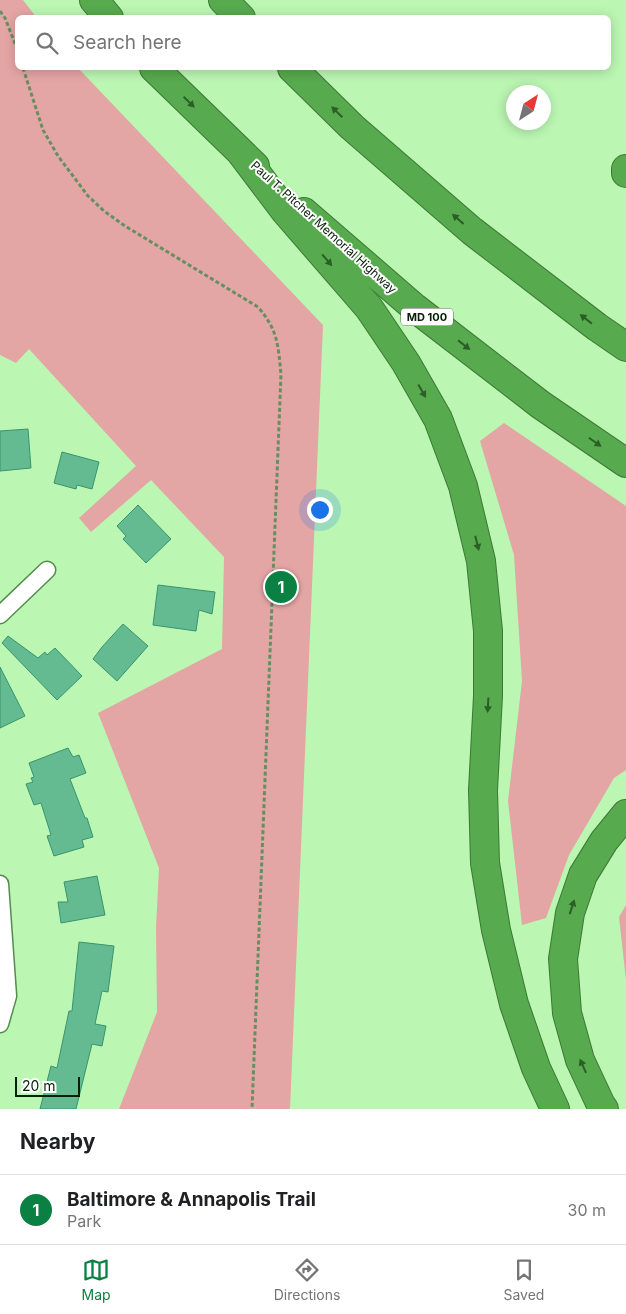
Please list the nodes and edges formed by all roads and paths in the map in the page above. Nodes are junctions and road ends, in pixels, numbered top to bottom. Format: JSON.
{"nodes":[{"id":1,"x":94,"y":0,"type":"edge"},
{"id":2,"x":223,"y":0,"type":"edge"},
{"id":3,"x":0,"y":11,"type":"edge"},
{"id":4,"x":106,"y":15,"type":"edge"},
{"id":5,"x":238,"y":15,"type":"edge"},
{"id":6,"x":15,"y":43,"type":"edge"},
{"id":7,"x":24,"y":70,"type":"edge"},
{"id":8,"x":156,"y":70,"type":"edge"},
{"id":9,"x":294,"y":70,"type":"edge"},
{"id":10,"x":242,"y":154,"type":"junction"},
{"id":11,"x":626,"y":348,"type":"edge"},
{"id":12,"x":626,"y":463,"type":"edge"},
{"id":13,"x":47,"y":570,"type":"dead end"},
{"id":14,"x":0,"y":615,"type":"edge"},
{"id":15,"x":626,"y":814,"type":"edge"},
{"id":16,"x":0,"y":884,"type":"edge"},
{"id":17,"x":0,"y":1024,"type":"edge"},
{"id":18,"x":252,"y":1109,"type":"edge"},
{"id":19,"x":555,"y":1109,"type":"edge"},
{"id":20,"x":604,"y":1109,"type":"edge"}],
"edges":[{"from":1,"to":4,"type":"highway"},
{"from":2,"to":5,"type":"highway"},
{"from":3,"to":6,"type":"path"},
{"from":7,"to":18,"type":"path"},
{"from":8,"to":10,"type":"highway","name":"Paul T. Pitcher Memorial Highway","number":"MD 100","one_way":true},
{"from":11,"to":9,"type":"highway","one_way":true},
{"from":10,"to":12,"type":"highway","name":"Paul T. Pitcher Memorial Highway","number":"MD 100","one_way":true},
{"from":10,"to":19,"type":"highway","one_way":true},
{"from":13,"to":14,"type":"street"},
{"from":20,"to":15,"type":"highway","one_way":true},
{"from":16,"to":17,"type":"street"}]}
